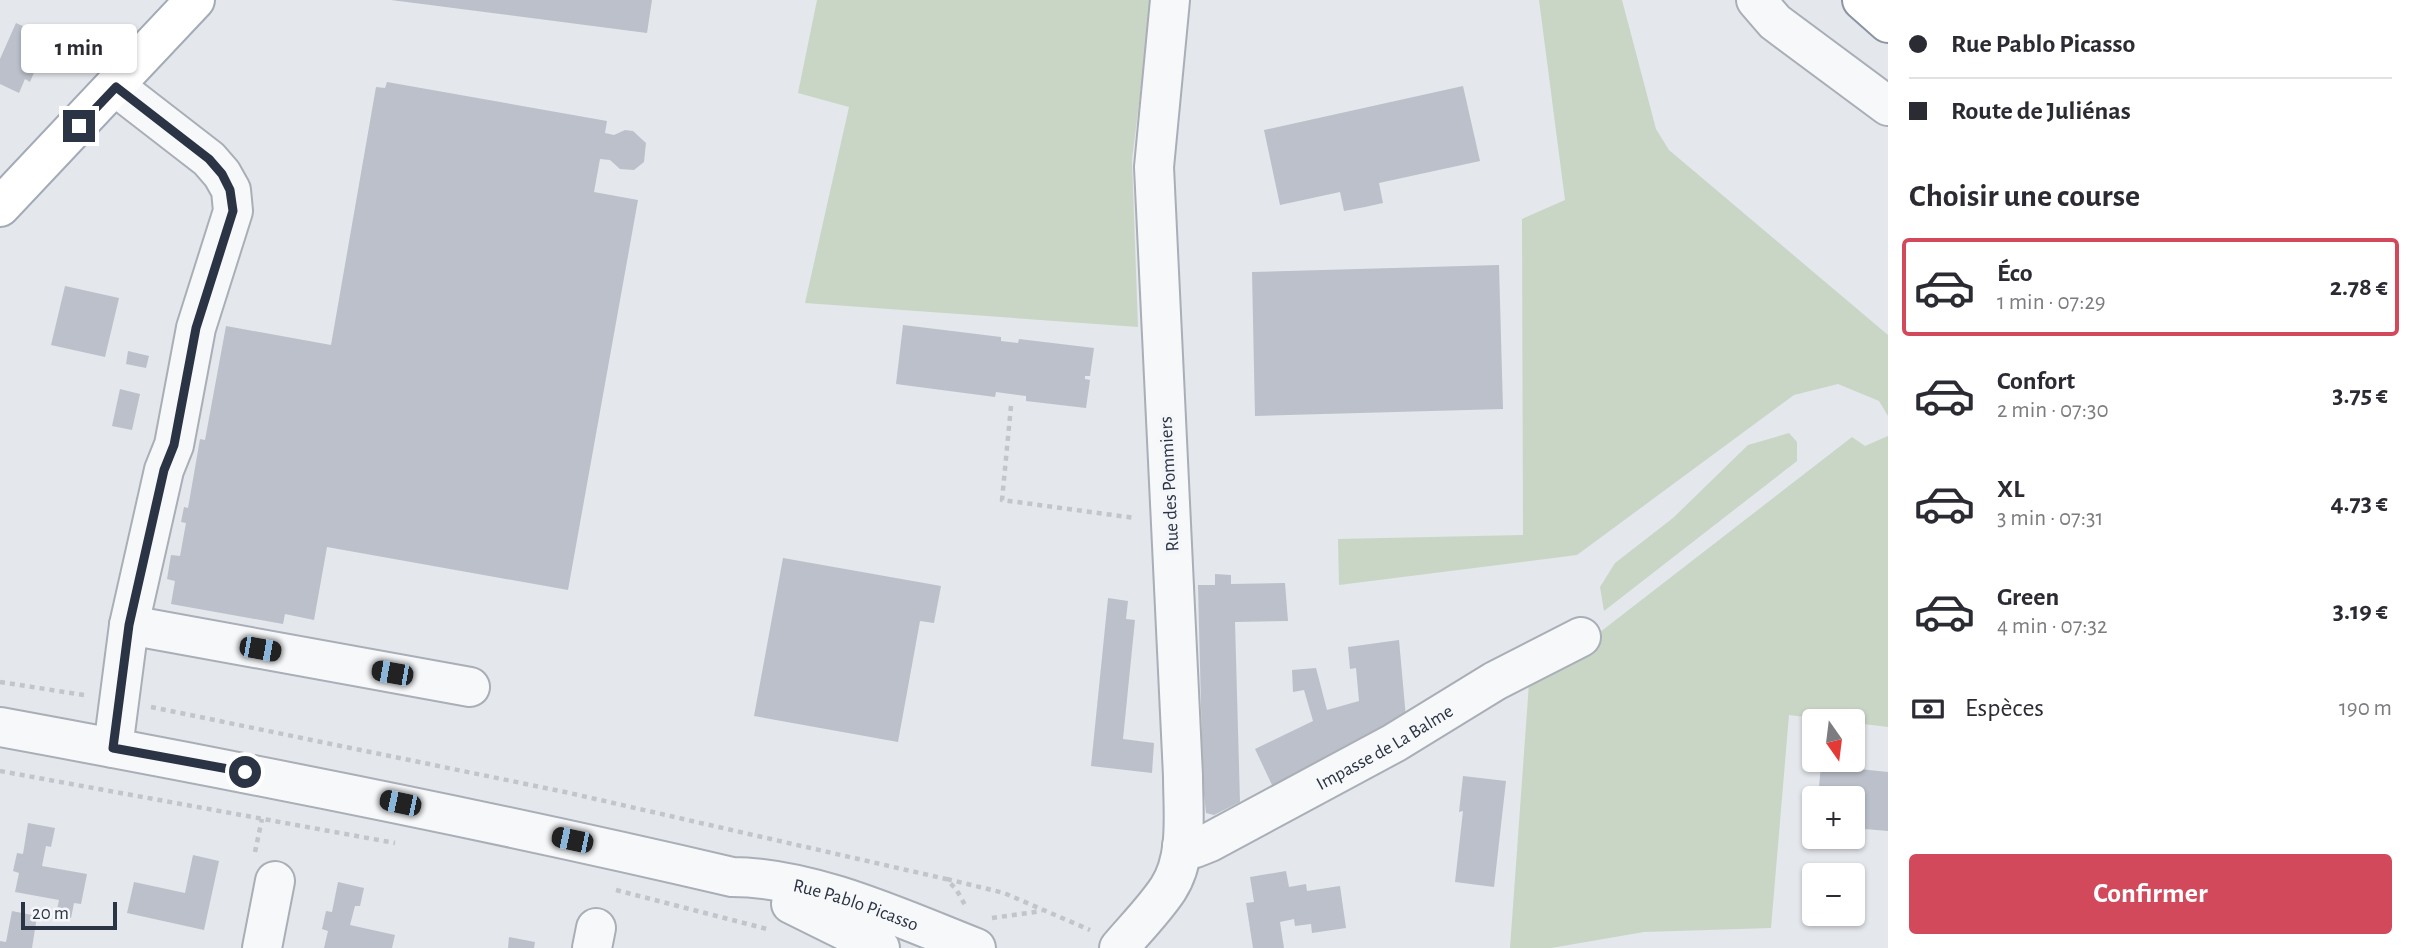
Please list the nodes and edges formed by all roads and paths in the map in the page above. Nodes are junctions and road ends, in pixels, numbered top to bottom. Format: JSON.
{"nodes":[{"id":1,"x":195,"y":0,"type":"edge"},
{"id":2,"x":1170,"y":0,"type":"edge"},
{"id":3,"x":1756,"y":0,"type":"edge"},
{"id":4,"x":1862,"y":0,"type":"edge"},
{"id":5,"x":1888,"y":23,"type":"edge"},
{"id":6,"x":116,"y":87,"type":"junction"},
{"id":7,"x":1888,"y":106,"type":"edge"},
{"id":8,"x":0,"y":207,"type":"edge"},
{"id":9,"x":1011,"y":405,"type":"dead end"},
{"id":10,"x":1146,"y":521,"type":"dead end"},
{"id":11,"x":129,"y":625,"type":"junction"},
{"id":12,"x":1581,"y":637,"type":"dead end"},
{"id":13,"x":0,"y":682,"type":"edge"},
{"id":14,"x":470,"y":687,"type":"dead end"},
{"id":15,"x":120,"y":701,"type":"junction"},
{"id":16,"x":0,"y":727,"type":"edge"},
{"id":17,"x":113,"y":748,"type":"junction"},
{"id":18,"x":0,"y":771,"type":"edge"},
{"id":19,"x":408,"y":845,"type":"dead end"},
{"id":20,"x":1182,"y":846,"type":"junction"},
{"id":21,"x":732,"y":877,"type":"junction"},
{"id":22,"x":946,"y":879,"type":"junction"},
{"id":23,"x":275,"y":881,"type":"dead end"},
{"id":24,"x":607,"y":888,"type":"dead end"},
{"id":25,"x":1043,"y":911,"type":"junction"},
{"id":26,"x":975,"y":928,"type":"edge"},
{"id":27,"x":777,"y":933,"type":"dead end"},
{"id":28,"x":1107,"y":940,"type":"edge"},
{"id":29,"x":262,"y":948,"type":"edge"},
{"id":30,"x":880,"y":948,"type":"edge"}],
"edges":[{"from":1,"to":6,"type":"main road"},
{"from":2,"to":20,"type":"street","name":"Rue des Pommiers"},
{"from":3,"to":7,"type":"street"},
{"from":4,"to":5,"type":"main road"},
{"from":6,"to":8,"type":"main road"},
{"from":6,"to":11,"type":"street"},
{"from":9,"to":10,"type":"path"},
{"from":11,"to":14,"type":"street"},
{"from":11,"to":15,"type":"street"},
{"from":12,"to":20,"type":"street","name":"Impasse de La Balme"},
{"from":13,"to":15,"type":"path"},
{"from":15,"to":17,"type":"street"},
{"from":15,"to":22,"type":"path"},
{"from":16,"to":17,"type":"street","name":"Rue Pablo Picasso"},
{"from":17,"to":21,"type":"street","name":"Rue Pablo Picasso"},
{"from":18,"to":19,"type":"path"},
{"from":20,"to":28,"type":"street","name":"Rue des Pommiers"},
{"from":21,"to":26,"type":"street","name":"Rue Pablo Picasso"},
{"from":21,"to":30,"type":"street","name":"Rue Pablo Picasso"},
{"from":22,"to":25,"type":"path"},
{"from":22,"to":26,"type":"path"},
{"from":23,"to":29,"type":"street"},
{"from":24,"to":27,"type":"path"},
{"from":25,"to":26,"type":"path"},
{"from":25,"to":28,"type":"path"}]}
